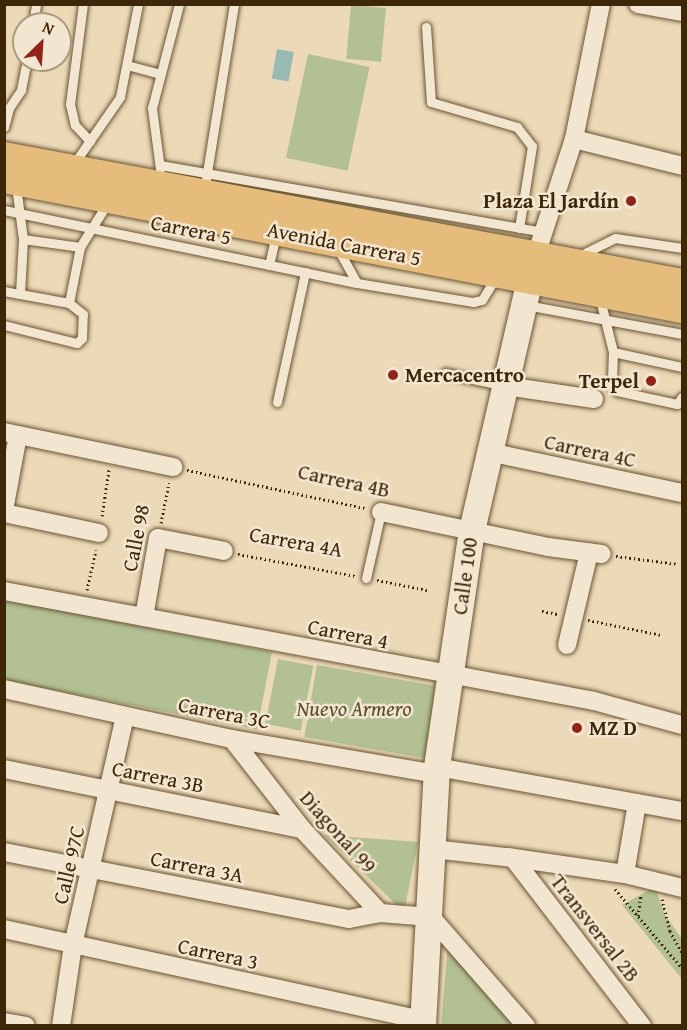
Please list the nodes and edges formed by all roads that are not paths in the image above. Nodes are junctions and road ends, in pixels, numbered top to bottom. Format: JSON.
{"nodes":[{"id":1,"x":83,"y":4,"type":"edge"},
{"id":2,"x":138,"y":4,"type":"edge"},
{"id":3,"x":179,"y":4,"type":"edge"},
{"id":4,"x":234,"y":4,"type":"edge"},
{"id":5,"x":601,"y":4,"type":"edge"},
{"id":6,"x":638,"y":4,"type":"edge"},
{"id":7,"x":682,"y":12,"type":"edge"},
{"id":8,"x":426,"y":27,"type":"dead end"},
{"id":9,"x":127,"y":65,"type":"junction"},
{"id":10,"x":25,"y":72,"type":"edge"},
{"id":11,"x":161,"y":74,"type":"junction"},
{"id":12,"x":4,"y":127,"type":"edge"},
{"id":13,"x":574,"y":139,"type":"junction"},
{"id":14,"x":90,"y":141,"type":"junction"},
{"id":15,"x":682,"y":166,"type":"edge"},
{"id":16,"x":70,"y":168,"type":"junction"},
{"id":17,"x":8,"y":172,"type":"edge"},
{"id":18,"x":161,"y":176,"type":"junction"},
{"id":19,"x":205,"y":183,"type":"junction"},
{"id":20,"x":110,"y":199,"type":"junction"},
{"id":21,"x":4,"y":210,"type":"edge"},
{"id":22,"x":19,"y":213,"type":"junction"},
{"id":23,"x":519,"y":228,"type":"junction"},
{"id":24,"x":93,"y":229,"type":"junction"},
{"id":25,"x":277,"y":231,"type":"junction"},
{"id":26,"x":22,"y":239,"type":"junction"},
{"id":27,"x":334,"y":242,"type":"junction"},
{"id":28,"x":80,"y":247,"type":"junction"},
{"id":29,"x":682,"y":248,"type":"edge"},
{"id":30,"x":570,"y":262,"type":"junction"},
{"id":31,"x":269,"y":265,"type":"junction"},
{"id":32,"x":533,"y":268,"type":"junction"},
{"id":33,"x":305,"y":272,"type":"junction"},
{"id":34,"x":499,"y":273,"type":"junction"},
{"id":35,"x":357,"y":283,"type":"junction"},
{"id":36,"x":682,"y":283,"type":"edge"},
{"id":37,"x":4,"y":291,"type":"edge"},
{"id":38,"x":597,"y":293,"type":"junction"},
{"id":39,"x":20,"y":294,"type":"junction"},
{"id":40,"x":69,"y":303,"type":"junction"},
{"id":41,"x":682,"y":309,"type":"edge"},
{"id":42,"x":608,"y":320,"type":"junction"},
{"id":43,"x":4,"y":325,"type":"edge"},
{"id":44,"x":682,"y":334,"type":"edge"},
{"id":45,"x":613,"y":352,"type":"junction"},
{"id":46,"x":682,"y":367,"type":"edge"},
{"id":47,"x":445,"y":373,"type":"dead end"},
{"id":48,"x":506,"y":386,"type":"junction"},
{"id":49,"x":682,"y":397,"type":"edge"},
{"id":50,"x":594,"y":399,"type":"dead end"},
{"id":51,"x":277,"y":402,"type":"dead end"},
{"id":52,"x":11,"y":433,"type":"edge"},
{"id":53,"x":489,"y":452,"type":"junction"},
{"id":54,"x":173,"y":467,"type":"road end"},
{"id":55,"x":682,"y":493,"type":"edge"},
{"id":56,"x":4,"y":512,"type":"edge"},
{"id":57,"x":381,"y":512,"type":"joint"},
{"id":58,"x":472,"y":531,"type":"junction"},
{"id":59,"x":99,"y":533,"type":"dead end"},
{"id":60,"x":158,"y":538,"type":"joint"},
{"id":61,"x":224,"y":552,"type":"road end"},
{"id":62,"x":366,"y":578,"type":"road end"},
{"id":63,"x":4,"y":591,"type":"edge"},
{"id":64,"x":144,"y":618,"type":"junction"},
{"id":65,"x":567,"y":645,"type":"dead end"},
{"id":66,"x":451,"y":676,"type":"junction"},
{"id":67,"x":4,"y":689,"type":"edge"},
{"id":68,"x":125,"y":716,"type":"junction"},
{"id":69,"x":682,"y":725,"type":"edge"},
{"id":70,"x":232,"y":739,"type":"junction"},
{"id":71,"x":4,"y":769,"type":"edge"},
{"id":72,"x":437,"y":771,"type":"junction"},
{"id":73,"x":110,"y":791,"type":"junction"},
{"id":74,"x":637,"y":803,"type":"junction"},
{"id":75,"x":682,"y":811,"type":"edge"},
{"id":76,"x":302,"y":829,"type":"junction"},
{"id":77,"x":433,"y":844,"type":"junction"},
{"id":78,"x":4,"y":852,"type":"edge"},
{"id":79,"x":513,"y":858,"type":"junction"},
{"id":80,"x":92,"y":870,"type":"junction"},
{"id":81,"x":625,"y":874,"type":"junction"},
{"id":82,"x":682,"y":888,"type":"edge"},
{"id":83,"x":380,"y":913,"type":"junction"},
{"id":84,"x":431,"y":917,"type":"junction"},
{"id":85,"x":4,"y":929,"type":"edge"},
{"id":86,"x":73,"y":945,"type":"junction"},
{"id":87,"x":4,"y":1022,"type":"edge"},
{"id":88,"x":423,"y":1023,"type":"edge"},
{"id":89,"x":26,"y":1026,"type":"edge"},
{"id":90,"x":61,"y":1026,"type":"edge"},
{"id":91,"x":526,"y":1026,"type":"edge"},
{"id":92,"x":642,"y":1026,"type":"edge"}],
"edges":[{"from":1,"to":14,"type":"lane"},
{"from":2,"to":9,"type":"lane"},
{"from":3,"to":11,"type":"lane"},
{"from":4,"to":19,"type":"lane"},
{"from":5,"to":13,"type":"street","name":"Calle 100"},
{"from":6,"to":7,"type":"street"},
{"from":8,"to":23,"type":"lane"},
{"from":9,"to":11,"type":"lane"},
{"from":9,"to":14,"type":"lane"},
{"from":10,"to":12,"type":"lane"},
{"from":11,"to":18,"type":"lane"},
{"from":13,"to":15,"type":"street"},
{"from":13,"to":32,"type":"street","name":"Calle 100"},
{"from":14,"to":16,"type":"lane"},
{"from":16,"to":17,"type":"main road","name":"Avenida Carrera 5"},
{"from":16,"to":18,"type":"main road","name":"Avenida Carrera 5"},
{"from":17,"to":20,"type":"main road","name":"Avenida Carrera 5"},
{"from":17,"to":22,"type":"lane"},
{"from":18,"to":19,"type":"main road","name":"Avenida Carrera 5"},
{"from":19,"to":23,"type":"lane"},
{"from":19,"to":32,"type":"main road","name":"Avenida Carrera 5"},
{"from":20,"to":24,"type":"lane"},
{"from":20,"to":25,"type":"main road","name":"Avenida Carrera 5"},
{"from":21,"to":22,"type":"lane","name":"Carrera 5"},
{"from":22,"to":24,"type":"lane","name":"Carrera 5"},
{"from":22,"to":26,"type":"lane"},
{"from":23,"to":32,"type":"lane"},
{"from":24,"to":28,"type":"lane"},
{"from":24,"to":31,"type":"lane","name":"Carrera 5"},
{"from":25,"to":27,"type":"main road","name":"Avenida Carrera 5"},
{"from":25,"to":31,"type":"lane"},
{"from":26,"to":28,"type":"lane"},
{"from":26,"to":39,"type":"lane"},
{"from":27,"to":34,"type":"main road","name":"Avenida Carrera 5"},
{"from":27,"to":35,"type":"lane"},
{"from":28,"to":40,"type":"lane"},
{"from":29,"to":30,"type":"lane"},
{"from":30,"to":32,"type":"main road","name":"Avenida Carrera 5"},
{"from":30,"to":36,"type":"main road","name":"Avenida Carrera 5"},
{"from":31,"to":33,"type":"lane","name":"Carrera 5"},
{"from":32,"to":34,"type":"main road","name":"Avenida Carrera 5"},
{"from":32,"to":38,"type":"main road","name":"Avenida Carrera 5"},
{"from":32,"to":42,"type":"lane"},
{"from":32,"to":48,"type":"street","name":"Calle 100"},
{"from":33,"to":35,"type":"lane","name":"Carrera 5"},
{"from":33,"to":51,"type":"lane"},
{"from":34,"to":35,"type":"lane","name":"Carrera 5"},
{"from":37,"to":39,"type":"lane"},
{"from":38,"to":41,"type":"main road","name":"Avenida Carrera 5"},
{"from":38,"to":42,"type":"lane"},
{"from":39,"to":40,"type":"lane"},
{"from":40,"to":43,"type":"lane"},
{"from":42,"to":44,"type":"lane"},
{"from":42,"to":45,"type":"lane"},
{"from":45,"to":46,"type":"lane"},
{"from":45,"to":49,"type":"lane"},
{"from":47,"to":48,"type":"lane"},
{"from":48,"to":50,"type":"street"},
{"from":48,"to":53,"type":"street","name":"Calle 100"},
{"from":52,"to":54,"type":"street"},
{"from":52,"to":56,"type":"street"},
{"from":53,"to":55,"type":"street","name":"Carrera 4C"},
{"from":53,"to":58,"type":"street","name":"Calle 100"},
{"from":56,"to":59,"type":"street"},
{"from":57,"to":58,"type":"street","name":"Carrera 4B"},
{"from":57,"to":62,"type":"lane"},
{"from":58,"to":65,"type":"street","name":"Carrera 4B"},
{"from":58,"to":66,"type":"street","name":"Calle 100"},
{"from":60,"to":61,"type":"street","name":"Carrera 4A"},
{"from":60,"to":64,"type":"street","name":"Calle 98"},
{"from":63,"to":64,"type":"street","name":"Carrera 4"},
{"from":64,"to":66,"type":"street","name":"Carrera 4"},
{"from":66,"to":69,"type":"street","name":"Carrera 4"},
{"from":66,"to":72,"type":"street","name":"Calle 100"},
{"from":67,"to":68,"type":"street","name":"Carrera 3C"},
{"from":68,"to":70,"type":"street","name":"Carrera 3C"},
{"from":68,"to":73,"type":"street","name":"Calle 97C"},
{"from":70,"to":72,"type":"street","name":"Carrera 3C"},
{"from":70,"to":76,"type":"street","name":"Diagonal 99"},
{"from":71,"to":73,"type":"street","name":"Carrera 3B"},
{"from":72,"to":74,"type":"street","name":"Carrera 3C"},
{"from":72,"to":77,"type":"street","name":"Calle 100"},
{"from":73,"to":76,"type":"street","name":"Carrera 3B"},
{"from":73,"to":80,"type":"street","name":"Calle 97C"},
{"from":74,"to":75,"type":"street","name":"Carrera 3C"},
{"from":74,"to":81,"type":"street"},
{"from":76,"to":83,"type":"street","name":"Diagonal 99"},
{"from":77,"to":79,"type":"street"},
{"from":77,"to":84,"type":"street","name":"Calle 100"},
{"from":78,"to":80,"type":"street","name":"Carrera 3A"},
{"from":79,"to":81,"type":"street"},
{"from":79,"to":92,"type":"street","name":"Transversal 2B"},
{"from":80,"to":83,"type":"street","name":"Carrera 3A"},
{"from":80,"to":86,"type":"street","name":"Calle 97C"},
{"from":81,"to":82,"type":"street"},
{"from":83,"to":84,"type":"street"},
{"from":84,"to":88,"type":"street","name":"Calle 100"},
{"from":84,"to":91,"type":"street"},
{"from":85,"to":86,"type":"street","name":"Carrera 3"},
{"from":86,"to":88,"type":"street","name":"Carrera 3"},
{"from":86,"to":90,"type":"street","name":"Calle 97C"},
{"from":87,"to":89,"type":"street"}]}
